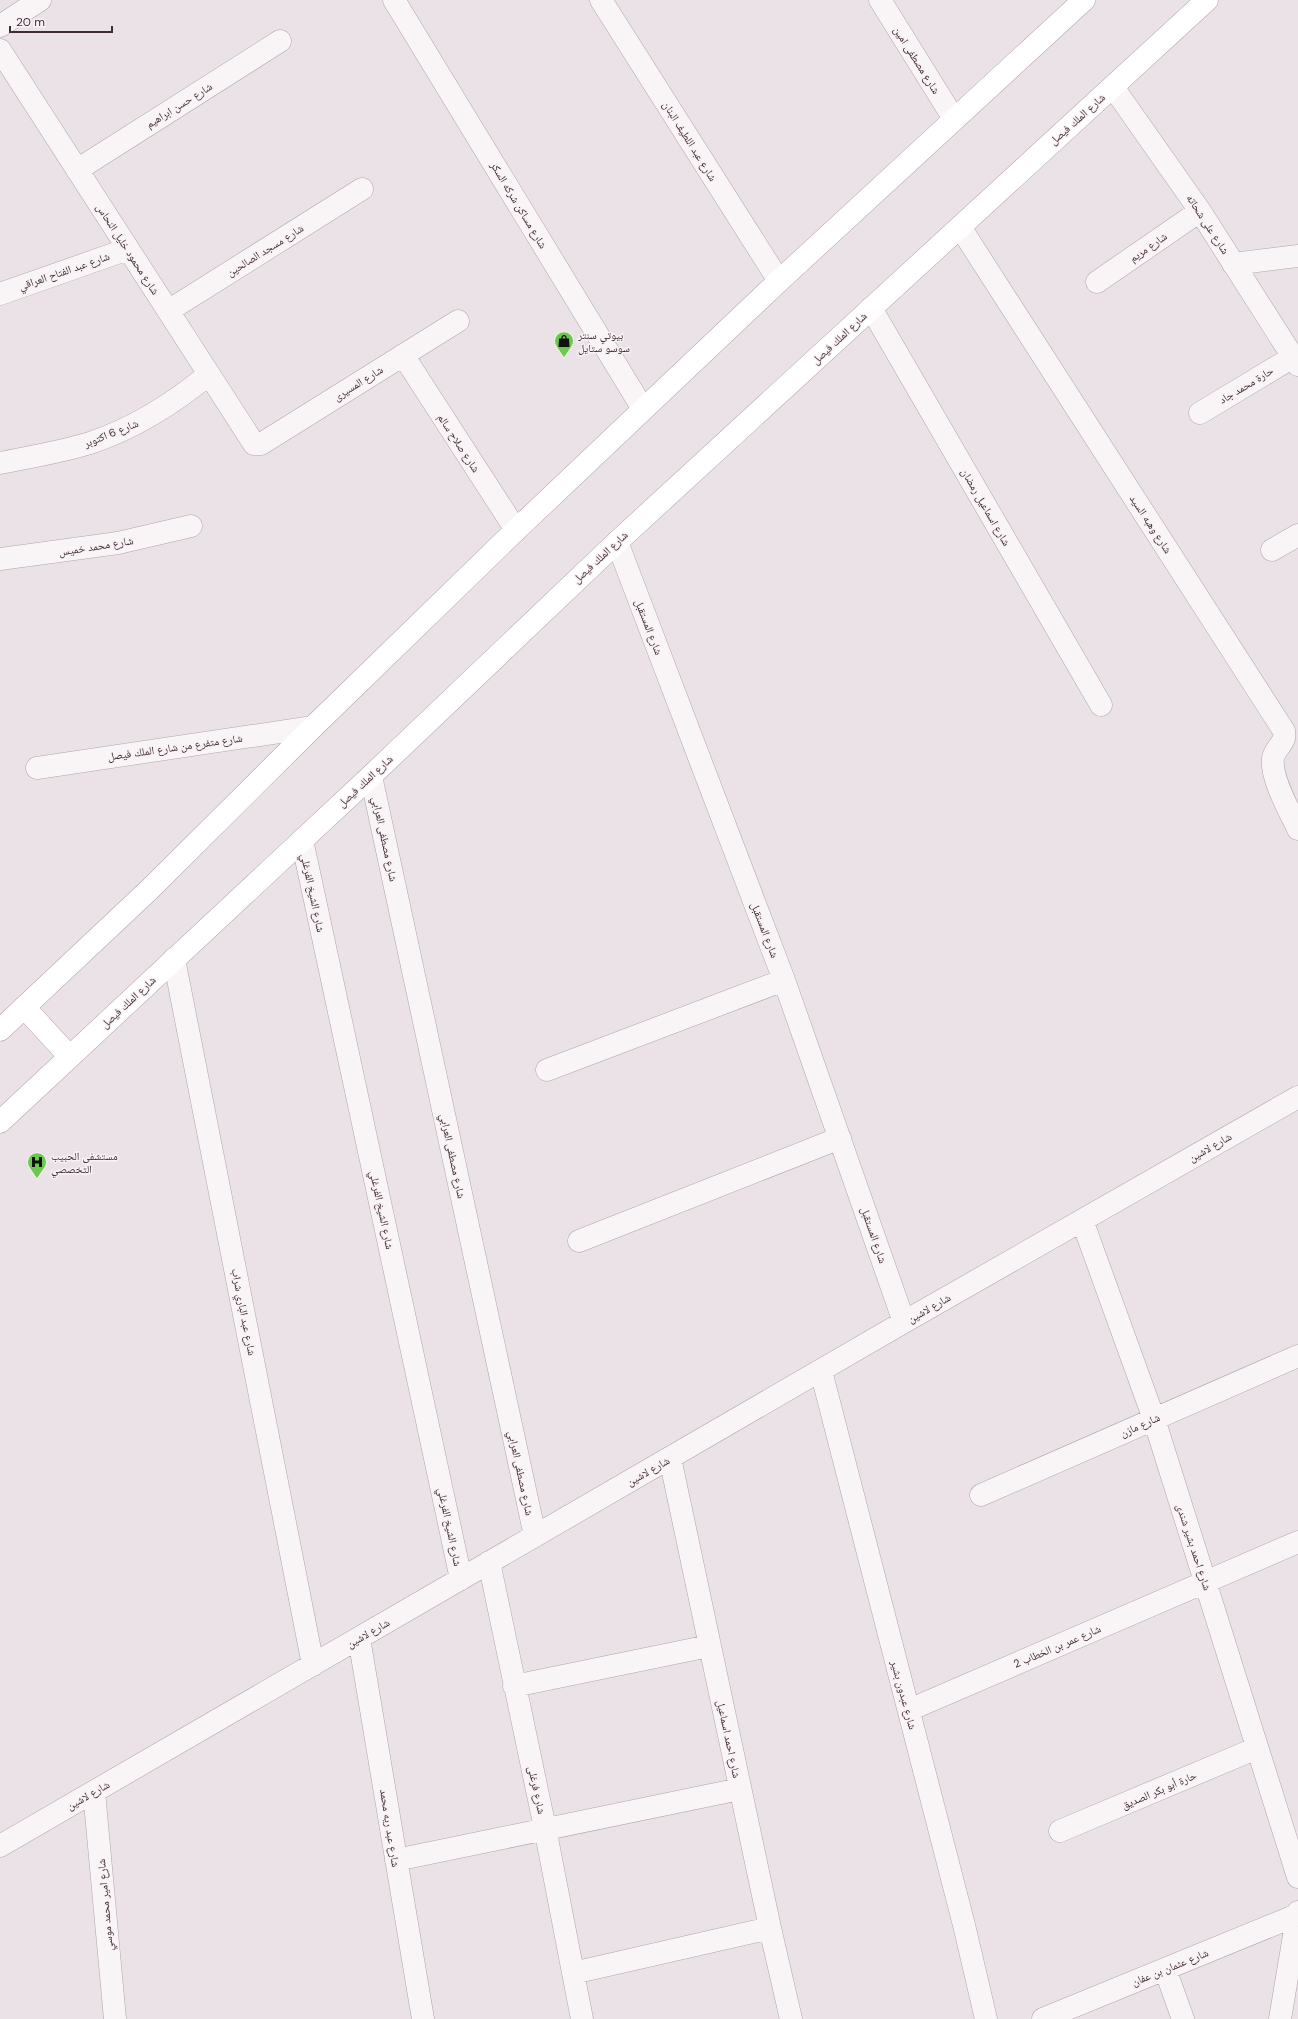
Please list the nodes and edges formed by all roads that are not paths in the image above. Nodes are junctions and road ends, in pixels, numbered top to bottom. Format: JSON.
{"nodes":[{"id":1,"x":40,"y":0,"type":"edge"},
{"id":2,"x":394,"y":0,"type":"edge"},
{"id":3,"x":601,"y":0,"type":"edge"},
{"id":4,"x":880,"y":0,"type":"edge"},
{"id":5,"x":1207,"y":0,"type":"edge"},
{"id":6,"x":1080,"y":2,"type":"edge"},
{"id":7,"x":0,"y":26,"type":"edge"},
{"id":8,"x":280,"y":41,"type":"dead end"},
{"id":9,"x":0,"y":50,"type":"edge"},
{"id":10,"x":1113,"y":87,"type":"junction"},
{"id":11,"x":954,"y":119,"type":"junction"},
{"id":12,"x":77,"y":170,"type":"junction"},
{"id":13,"x":362,"y":189,"type":"dead end"},
{"id":14,"x":1200,"y":211,"type":"junction"},
{"id":15,"x":960,"y":227,"type":"junction"},
{"id":16,"x":128,"y":249,"type":"junction"},
{"id":17,"x":1298,"y":256,"type":"edge"},
{"id":18,"x":1233,"y":264,"type":"junction"},
{"id":19,"x":779,"y":281,"type":"junction"},
{"id":20,"x":1097,"y":282,"type":"dead end"},
{"id":21,"x":0,"y":294,"type":"edge"},
{"id":22,"x":871,"y":308,"type":"junction"},
{"id":23,"x":168,"y":311,"type":"junction"},
{"id":24,"x":458,"y":321,"type":"dead end"},
{"id":25,"x":403,"y":356,"type":"junction"},
{"id":26,"x":1295,"y":361,"type":"edge"},
{"id":27,"x":210,"y":374,"type":"junction"},
{"id":28,"x":643,"y":409,"type":"junction"},
{"id":29,"x":1200,"y":413,"type":"dead end"},
{"id":30,"x":257,"y":445,"type":"joint"},
{"id":31,"x":0,"y":464,"type":"edge"},
{"id":32,"x":191,"y":526,"type":"dead end"},
{"id":33,"x":516,"y":530,"type":"junction"},
{"id":34,"x":1298,"y":536,"type":"edge"},
{"id":35,"x":616,"y":542,"type":"junction"},
{"id":36,"x":1272,"y":550,"type":"dead end"},
{"id":37,"x":0,"y":559,"type":"edge"},
{"id":38,"x":1100,"y":705,"type":"dead end"},
{"id":39,"x":312,"y":727,"type":"junction"},
{"id":40,"x":37,"y":768,"type":"dead end"},
{"id":41,"x":371,"y":776,"type":"junction"},
{"id":42,"x":1298,"y":830,"type":"edge"},
{"id":43,"x":302,"y":840,"type":"junction"},
{"id":44,"x":174,"y":959,"type":"junction"},
{"id":45,"x":784,"y":980,"type":"junction"},
{"id":46,"x":24,"y":1007,"type":"junction"},
{"id":47,"x":0,"y":1030,"type":"edge"},
{"id":48,"x":70,"y":1056,"type":"junction"},
{"id":49,"x":547,"y":1070,"type":"dead end"},
{"id":50,"x":1298,"y":1097,"type":"edge"},
{"id":51,"x":0,"y":1122,"type":"edge"},
{"id":52,"x":840,"y":1138,"type":"junction"},
{"id":53,"x":1082,"y":1220,"type":"junction"},
{"id":54,"x":579,"y":1241,"type":"dead end"},
{"id":55,"x":904,"y":1322,"type":"junction"},
{"id":56,"x":1298,"y":1356,"type":"edge"},
{"id":57,"x":820,"y":1371,"type":"junction"},
{"id":58,"x":1154,"y":1419,"type":"junction"},
{"id":59,"x":670,"y":1458,"type":"junction"},
{"id":60,"x":981,"y":1495,"type":"dead end"},
{"id":61,"x":535,"y":1536,"type":"junction"},
{"id":62,"x":1298,"y":1542,"type":"edge"},
{"id":63,"x":489,"y":1562,"type":"junction"},
{"id":64,"x":461,"y":1579,"type":"junction"},
{"id":65,"x":1205,"y":1582,"type":"junction"},
{"id":66,"x":359,"y":1638,"type":"junction"},
{"id":67,"x":709,"y":1646,"type":"junction"},
{"id":68,"x":313,"y":1664,"type":"junction"},
{"id":69,"x":514,"y":1686,"type":"junction"},
{"id":70,"x":908,"y":1710,"type":"junction"},
{"id":71,"x":1258,"y":1748,"type":"junction"},
{"id":72,"x":740,"y":1789,"type":"junction"},
{"id":73,"x":94,"y":1792,"type":"junction"},
{"id":74,"x":545,"y":1828,"type":"junction"},
{"id":75,"x":1060,"y":1831,"type":"dead end"},
{"id":76,"x":0,"y":1846,"type":"edge"},
{"id":77,"x":396,"y":1860,"type":"junction"},
{"id":78,"x":1298,"y":1878,"type":"edge"},
{"id":79,"x":1298,"y":1914,"type":"edge"},
{"id":80,"x":770,"y":1928,"type":"junction"},
{"id":81,"x":1165,"y":1969,"type":"junction"},
{"id":82,"x":574,"y":1973,"type":"junction"},
{"id":83,"x":115,"y":2019,"type":"edge"},
{"id":84,"x":423,"y":2019,"type":"edge"},
{"id":85,"x":582,"y":2019,"type":"edge"},
{"id":86,"x":791,"y":2019,"type":"edge"},
{"id":87,"x":986,"y":2019,"type":"edge"},
{"id":88,"x":1043,"y":2019,"type":"edge"},
{"id":89,"x":1183,"y":2019,"type":"edge"},
{"id":90,"x":1280,"y":2019,"type":"edge"}],
"edges":[{"from":1,"to":7,"type":"street"},
{"from":2,"to":28,"type":"street","name":"شارع مساكن شركه السكر"},
{"from":3,"to":19,"type":"street","name":"شارع عبد اللطيف البنان"},
{"from":4,"to":11,"type":"street","name":"شارع مصطفى امين"},
{"from":5,"to":10,"type":"main road","name":"شارع الملك فيصل"},
{"from":6,"to":11,"type":"main road"},
{"from":8,"to":12,"type":"street","name":"شارع حسن ابراهيم"},
{"from":9,"to":12,"type":"street","name":"شارع محمود خليل النحاس"},
{"from":10,"to":14,"type":"street","name":"شارع على شحاته"},
{"from":10,"to":15,"type":"main road","name":"شارع الملك فيصل"},
{"from":11,"to":19,"type":"main road"},
{"from":12,"to":16,"type":"street","name":"شارع محمود خليل النحاس"},
{"from":13,"to":23,"type":"street","name":"شارع مسجد الصالحين"},
{"from":14,"to":18,"type":"street","name":"شارع على شحاته"},
{"from":14,"to":20,"type":"street","name":"شارع مريم"},
{"from":15,"to":22,"type":"main road","name":"شارع الملك فيصل"},
{"from":15,"to":42,"type":"street","name":"شارع وهبه السيد"},
{"from":16,"to":21,"type":"street","name":"شارع عبد الفتاح العراقي"},
{"from":16,"to":23,"type":"street","name":"شارع محمود خليل النحاس"},
{"from":17,"to":18,"type":"street"},
{"from":18,"to":26,"type":"street","name":"شارع على شحاته"},
{"from":19,"to":28,"type":"main road"},
{"from":22,"to":35,"type":"main road","name":"شارع الملك فيصل"},
{"from":22,"to":38,"type":"street","name":"شارع اسماعيل رمضان"},
{"from":23,"to":27,"type":"street","name":"شارع محمود خليل النحاس"},
{"from":24,"to":25,"type":"street","name":"شارع المسيرى"},
{"from":25,"to":30,"type":"street","name":"شارع المسيرى"},
{"from":25,"to":33,"type":"street","name":"شارع صلاح سالم"},
{"from":26,"to":29,"type":"street","name":"حارة محمد جاد"},
{"from":27,"to":30,"type":"street","name":"شارع محمود خليل النحاس"},
{"from":27,"to":31,"type":"street","name":"شارع 6 اكتوبر"},
{"from":28,"to":33,"type":"main road"},
{"from":32,"to":37,"type":"street","name":"شارع محمد خميس"},
{"from":33,"to":39,"type":"main road"},
{"from":34,"to":36,"type":"street"},
{"from":35,"to":41,"type":"main road","name":"شارع الملك فيصل"},
{"from":35,"to":45,"type":"street","name":"شارع المستقبل"},
{"from":39,"to":40,"type":"street","name":"شارع متفرع من شارع الملك فيصل"},
{"from":39,"to":46,"type":"main road"},
{"from":41,"to":43,"type":"main road","name":"شارع الملك فيصل"},
{"from":41,"to":61,"type":"street","name":"شارع مصطفى العرابي"},
{"from":43,"to":44,"type":"main road","name":"شارع الملك فيصل"},
{"from":43,"to":64,"type":"street","name":"شارع الشيخ الفرغلي"},
{"from":44,"to":48,"type":"main road","name":"شارع الملك فيصل"},
{"from":44,"to":68,"type":"street","name":"شارع عبد الباري شراب"},
{"from":45,"to":49,"type":"street"},
{"from":45,"to":52,"type":"street","name":"شارع المستقبل"},
{"from":46,"to":47,"type":"main road"},
{"from":46,"to":48,"type":"main road"},
{"from":48,"to":51,"type":"main road","name":"شارع الملك فيصل"},
{"from":50,"to":53,"type":"street","name":"شارع لاشين"},
{"from":52,"to":54,"type":"street"},
{"from":52,"to":55,"type":"street","name":"شارع المستقبل"},
{"from":53,"to":55,"type":"street","name":"شارع لاشين"},
{"from":53,"to":58,"type":"street","name":"شارع احمد بشير شندى"},
{"from":55,"to":57,"type":"street","name":"شارع لاشين"},
{"from":56,"to":58,"type":"street","name":"شارع مازن"},
{"from":57,"to":59,"type":"street","name":"شارع لاشين"},
{"from":57,"to":70,"type":"street","name":"شارع عبدون بشير"},
{"from":58,"to":60,"type":"street","name":"شارع مازن"},
{"from":58,"to":65,"type":"street","name":"شارع احمد بشير شندى"},
{"from":59,"to":61,"type":"street","name":"شارع لاشين"},
{"from":59,"to":67,"type":"street","name":"شارع احمد اسماعيل"},
{"from":61,"to":63,"type":"street","name":"شارع لاشين"},
{"from":62,"to":65,"type":"street","name":"شارع عمر بن الخطاب 2"},
{"from":63,"to":64,"type":"street","name":"شارع لاشين"},
{"from":63,"to":69,"type":"street","name":"شارع فرغلى"},
{"from":64,"to":66,"type":"street","name":"شارع لاشين"},
{"from":65,"to":70,"type":"street","name":"شارع عمر بن الخطاب 2"},
{"from":65,"to":71,"type":"street","name":"شارع احمد بشير شندى"},
{"from":66,"to":68,"type":"street","name":"شارع لاشين"},
{"from":66,"to":77,"type":"street","name":"شارع عبد ريه محمد"},
{"from":67,"to":69,"type":"street"},
{"from":67,"to":72,"type":"street","name":"شارع احمد اسماعيل"},
{"from":68,"to":73,"type":"street","name":"شارع لاشين"},
{"from":69,"to":74,"type":"street","name":"شارع فرغلى"},
{"from":70,"to":87,"type":"street","name":"شارع عبدون بشير"},
{"from":71,"to":75,"type":"street","name":"حارة أبو بكر الصديق"},
{"from":71,"to":78,"type":"street","name":"شارع احمد بشير شندى"},
{"from":72,"to":74,"type":"street"},
{"from":72,"to":80,"type":"street","name":"شارع احمد اسماعيل"},
{"from":73,"to":76,"type":"street","name":"شارع لاشين"},
{"from":73,"to":83,"type":"street","name":"شارع امير محمد موسي"},
{"from":74,"to":77,"type":"street"},
{"from":74,"to":82,"type":"street","name":"شارع فرغلى"},
{"from":77,"to":84,"type":"street","name":"شارع عبد ريه محمد"},
{"from":79,"to":81,"type":"street","name":"شارع عثمان بن عفان"},
{"from":79,"to":90,"type":"street"},
{"from":80,"to":82,"type":"street"},
{"from":80,"to":86,"type":"street","name":"شارع احمد اسماعيل"},
{"from":81,"to":88,"type":"street","name":"شارع عثمان بن عفان"},
{"from":81,"to":89,"type":"street"},
{"from":82,"to":85,"type":"street","name":"شارع فرغلى"}]}
